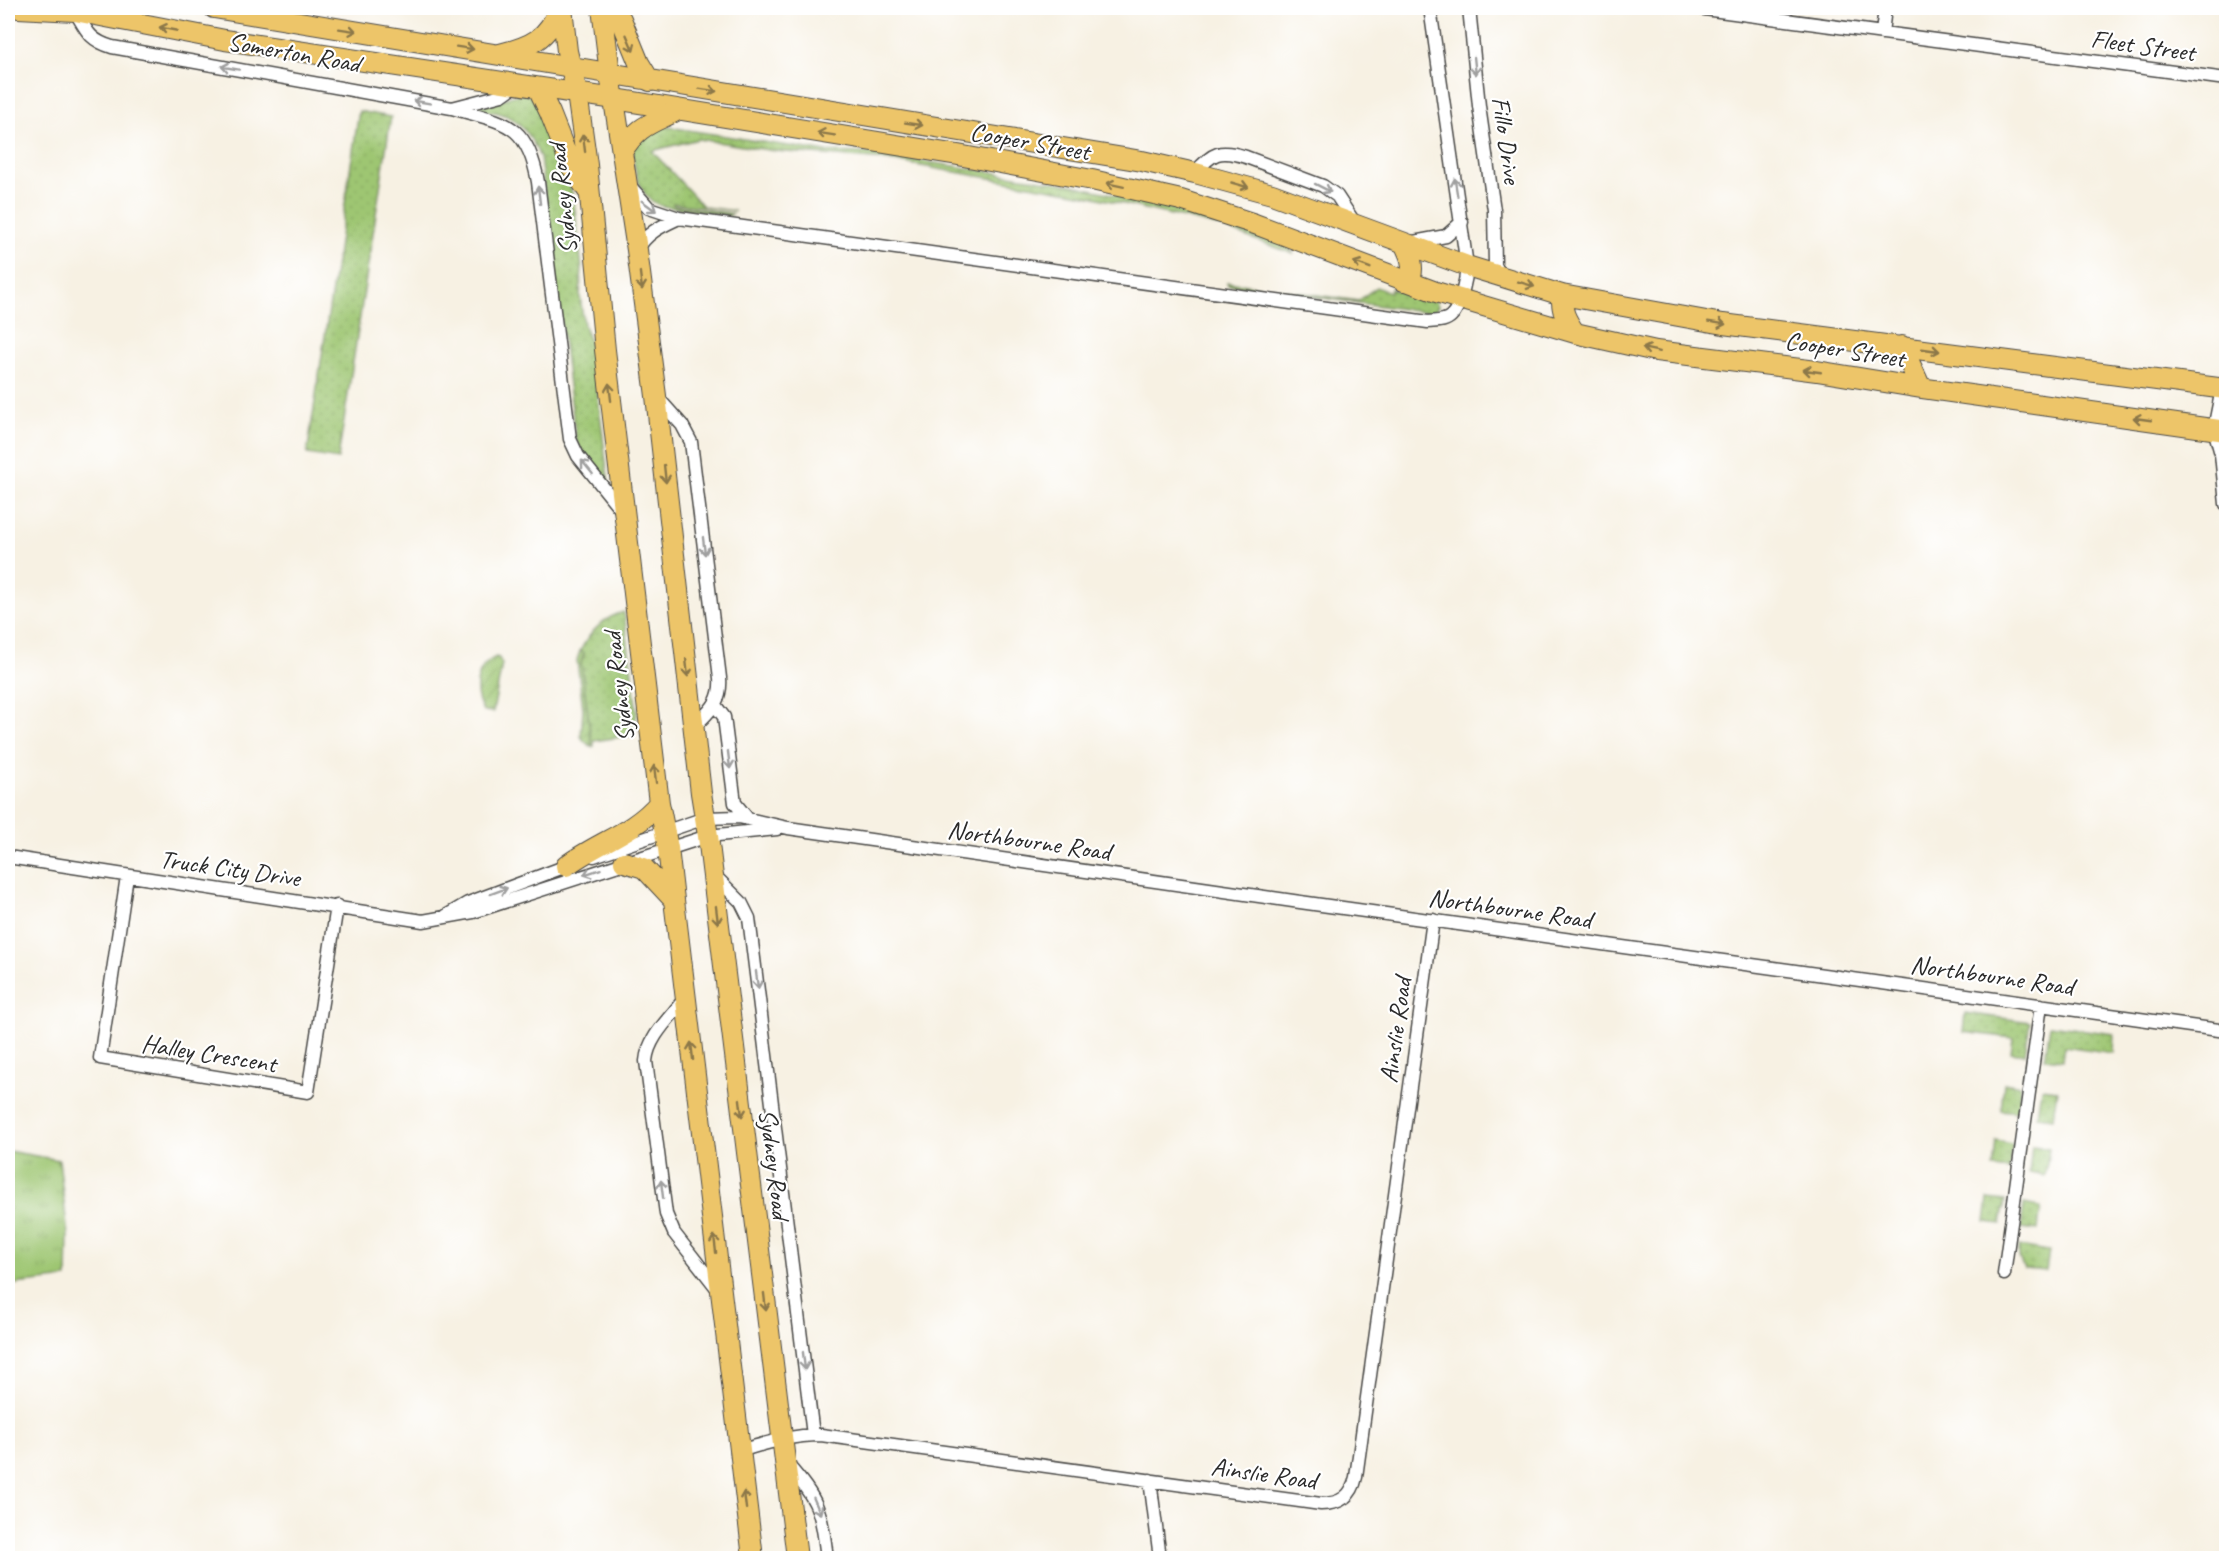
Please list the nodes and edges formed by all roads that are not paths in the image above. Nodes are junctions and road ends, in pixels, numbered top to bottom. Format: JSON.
{"nodes":[{"id":1,"x":18,"y":8,"type":"edge"},
{"id":2,"x":23,"y":8,"type":"edge"},
{"id":3,"x":213,"y":8,"type":"edge"},
{"id":4,"x":561,"y":8,"type":"edge"},
{"id":5,"x":602,"y":8,"type":"edge"},
{"id":6,"x":608,"y":8,"type":"edge"},
{"id":7,"x":1430,"y":8,"type":"edge"},
{"id":8,"x":1469,"y":8,"type":"edge"},
{"id":9,"x":1697,"y":8,"type":"edge"},
{"id":10,"x":1885,"y":8,"type":"edge"},
{"id":11,"x":75,"y":11,"type":"junction"},
{"id":12,"x":8,"y":12,"type":"edge"},
{"id":13,"x":1882,"y":33,"type":"junction"},
{"id":14,"x":500,"y":54,"type":"junction"},
{"id":15,"x":570,"y":65,"type":"junction"},
{"id":16,"x":610,"y":74,"type":"junction"},
{"id":17,"x":2226,"y":79,"type":"edge"},
{"id":18,"x":650,"y":81,"type":"junction"},
{"id":19,"x":516,"y":85,"type":"junction"},
{"id":20,"x":538,"y":88,"type":"junction"},
{"id":21,"x":577,"y":93,"type":"junction"},
{"id":22,"x":615,"y":99,"type":"junction"},
{"id":23,"x":452,"y":108,"type":"junction"},
{"id":24,"x":678,"y":110,"type":"junction"},
{"id":25,"x":856,"y":115,"type":"junction"},
{"id":26,"x":853,"y":138,"type":"junction"},
{"id":27,"x":622,"y":152,"type":"junction"},
{"id":28,"x":1142,"y":161,"type":"junction"},
{"id":29,"x":1195,"y":173,"type":"junction"},
{"id":30,"x":627,"y":182,"type":"junction"},
{"id":31,"x":1148,"y":192,"type":"junction"},
{"id":32,"x":590,"y":193,"type":"junction"},
{"id":33,"x":1213,"y":210,"type":"junction"},
{"id":34,"x":679,"y":218,"type":"junction"},
{"id":35,"x":1462,"y":222,"type":"junction"},
{"id":36,"x":1356,"y":225,"type":"junction"},
{"id":37,"x":1404,"y":243,"type":"junction"},
{"id":38,"x":638,"y":250,"type":"junction"},
{"id":39,"x":1467,"y":266,"type":"junction"},
{"id":40,"x":1501,"y":276,"type":"junction"},
{"id":41,"x":1404,"y":281,"type":"junction"},
{"id":42,"x":1562,"y":295,"type":"junction"},
{"id":43,"x":1460,"y":299,"type":"junction"},
{"id":44,"x":1575,"y":333,"type":"junction"},
{"id":45,"x":1902,"y":346,"type":"junction"},
{"id":46,"x":1921,"y":388,"type":"junction"},
{"id":47,"x":2224,"y":389,"type":"edge"},
{"id":48,"x":656,"y":396,"type":"junction"},
{"id":49,"x":2220,"y":430,"type":"edge"},
{"id":50,"x":2226,"y":504,"type":"edge"},
{"id":51,"x":624,"y":513,"type":"junction"},
{"id":52,"x":715,"y":705,"type":"junction"},
{"id":53,"x":693,"y":728,"type":"junction"},
{"id":54,"x":659,"y":803,"type":"junction"},
{"id":55,"x":748,"y":819,"type":"junction"},
{"id":56,"x":706,"y":827,"type":"junction"},
{"id":57,"x":788,"y":828,"type":"junction"},
{"id":58,"x":666,"y":841,"type":"junction"},
{"id":59,"x":8,"y":856,"type":"edge"},
{"id":60,"x":624,"y":862,"type":"junction"},
{"id":61,"x":566,"y":866,"type":"junction"},
{"id":62,"x":712,"y":873,"type":"junction"},
{"id":63,"x":127,"y":876,"type":"junction"},
{"id":64,"x":674,"y":900,"type":"junction"},
{"id":65,"x":338,"y":906,"type":"junction"},
{"id":66,"x":446,"y":916,"type":"junction"},
{"id":67,"x":1433,"y":920,"type":"junction"},
{"id":68,"x":685,"y":998,"type":"junction"},
{"id":69,"x":2042,"y":1005,"type":"junction"},
{"id":70,"x":2226,"y":1031,"type":"edge"},
{"id":71,"x":2004,"y":1275,"type":"dead end"},
{"id":72,"x":720,"y":1293,"type":"junction"},
{"id":73,"x":813,"y":1435,"type":"junction"},
{"id":74,"x":782,"y":1438,"type":"junction"},
{"id":75,"x":739,"y":1451,"type":"junction"},
{"id":76,"x":785,"y":1462,"type":"junction"},
{"id":77,"x":1150,"y":1480,"type":"junction"},
{"id":78,"x":753,"y":1558,"type":"edge"},
{"id":79,"x":797,"y":1558,"type":"edge"},
{"id":80,"x":827,"y":1558,"type":"edge"},
{"id":81,"x":1160,"y":1558,"type":"edge"}],
"edges":[{"from":1,"to":2,"type":"main road","name":"Somerton Road"},
{"from":2,"to":11,"type":"main road","name":"Somerton Road"},
{"from":2,"to":12,"type":"main road"},
{"from":3,"to":14,"type":"main road","name":"Somerton Road","one_way":true},
{"from":4,"to":14,"type":"main road"},
{"from":4,"to":15,"type":"main road","name":"Sydney Road"},
{"from":5,"to":16,"type":"main road","name":"Sydney Road"},
{"from":6,"to":18,"type":"main road","one_way":true},
{"from":35,"to":7,"type":"street","one_way":true},
{"from":8,"to":40,"type":"street","name":"Fillo Drive","one_way":true},
{"from":9,"to":13,"type":"street","name":"Fleet Street"},
{"from":10,"to":13,"type":"street"},
{"from":19,"to":11,"type":"main road","name":"Somerton Road","one_way":true},
{"from":23,"to":11,"type":"street","name":"Somerton Road","one_way":true},
{"from":13,"to":17,"type":"street","name":"Fleet Street"},
{"from":14,"to":15,"type":"main road","name":"Somerton Road"},
{"from":15,"to":16,"type":"main road","name":"Cooper Street"},
{"from":15,"to":21,"type":"main road","name":"Sydney Road"},
{"from":16,"to":18,"type":"main road","name":"Cooper Street"},
{"from":16,"to":22,"type":"main road","name":"Sydney Road"},
{"from":18,"to":25,"type":"main road","name":"Cooper Street","one_way":true},
{"from":19,"to":20,"type":"main road","name":"Somerton Road"},
{"from":19,"to":23,"type":"street","name":"Somerton Road"},
{"from":20,"to":21,"type":"main road","name":"Somerton Road"},
{"from":20,"to":32,"type":"main road"},
{"from":21,"to":22,"type":"main road","name":"Cooper Street"},
{"from":32,"to":21,"type":"main road","name":"Sydney Road","one_way":true},
{"from":22,"to":24,"type":"main road","name":"Cooper Street"},
{"from":22,"to":27,"type":"main road","name":"Sydney Road"},
{"from":51,"to":23,"type":"street","name":"Sydney Road","one_way":true},
{"from":26,"to":24,"type":"main road","name":"Cooper Street","one_way":true},
{"from":24,"to":27,"type":"main road"},
{"from":25,"to":26,"type":"main road"},
{"from":25,"to":28,"type":"main road","name":"Cooper Street","one_way":true},
{"from":31,"to":26,"type":"main road","name":"Cooper Street","one_way":true},
{"from":27,"to":30,"type":"main road","name":"Sydney Road"},
{"from":28,"to":29,"type":"main road","name":"Cooper Street"},
{"from":28,"to":31,"type":"main road"},
{"from":29,"to":33,"type":"main road"},
{"from":29,"to":36,"type":"main road","name":"Cooper Street","one_way":true},
{"from":29,"to":36,"type":"street","one_way":true},
{"from":30,"to":34,"type":"street","one_way":true},
{"from":30,"to":38,"type":"main road","name":"Sydney Road"},
{"from":31,"to":33,"type":"main road","name":"Cooper Street"},
{"from":51,"to":32,"type":"main road","name":"Sydney Road","one_way":true},
{"from":41,"to":33,"type":"main road","name":"Cooper Street","one_way":true},
{"from":34,"to":38,"type":"street"},
{"from":34,"to":43,"type":"street"},
{"from":35,"to":37,"type":"street"},
{"from":35,"to":39,"type":"street"},
{"from":36,"to":37,"type":"main road","name":"Cooper Street"},
{"from":37,"to":39,"type":"main road","name":"Cooper Street"},
{"from":37,"to":41,"type":"main road"},
{"from":38,"to":48,"type":"main road","name":"Sydney Road","one_way":true},
{"from":39,"to":40,"type":"main road","name":"Cooper Street"},
{"from":39,"to":43,"type":"street"},
{"from":40,"to":42,"type":"main road","name":"Cooper Street","one_way":true},
{"from":41,"to":43,"type":"main road","name":"Cooper Street"},
{"from":42,"to":44,"type":"main road"},
{"from":42,"to":45,"type":"main road","name":"Cooper Street","one_way":true},
{"from":43,"to":44,"type":"main road","name":"Cooper Street"},
{"from":46,"to":44,"type":"main road","name":"Cooper Street","one_way":true},
{"from":45,"to":46,"type":"main road"},
{"from":45,"to":47,"type":"main road","name":"Cooper Street","one_way":true},
{"from":49,"to":46,"type":"main road","name":"Cooper Street","one_way":true},
{"from":47,"to":49,"type":"street"},
{"from":48,"to":52,"type":"street","one_way":true},
{"from":48,"to":53,"type":"main road","name":"Sydney Road","one_way":true},
{"from":49,"to":50,"type":"street"},
{"from":54,"to":51,"type":"main road","name":"Sydney Road","one_way":true},
{"from":52,"to":53,"type":"street"},
{"from":52,"to":55,"type":"street","one_way":true},
{"from":53,"to":56,"type":"main road","name":"Sydney Road"},
{"from":54,"to":58,"type":"main road","name":"Sydney Road"},
{"from":54,"to":61,"type":"main road"},
{"from":55,"to":56,"type":"street","name":"Northbourne Road"},
{"from":55,"to":57,"type":"street","name":"Northbourne Road"},
{"from":56,"to":57,"type":"street","name":"Northbourne Road"},
{"from":56,"to":58,"type":"street","name":"Truck City Drive"},
{"from":56,"to":58,"type":"street","name":"Truck City Drive"},
{"from":56,"to":62,"type":"main road","name":"Sydney Road"},
{"from":57,"to":67,"type":"street","name":"Northbourne Road"},
{"from":58,"to":60,"type":"street","name":"Truck City Drive"},
{"from":58,"to":61,"type":"street","name":"Truck City Drive"},
{"from":58,"to":64,"type":"main road","name":"Sydney Road"},
{"from":59,"to":63,"type":"street","name":"Truck City Drive"},
{"from":60,"to":64,"type":"main road"},
{"from":60,"to":66,"type":"street","name":"Truck City Drive","one_way":true},
{"from":66,"to":61,"type":"street","name":"Truck City Drive","one_way":true},
{"from":62,"to":73,"type":"street","name":"Sydney Road","one_way":true},
{"from":62,"to":74,"type":"main road","name":"Sydney Road","one_way":true},
{"from":63,"to":65,"type":"street","name":"Truck City Drive"},
{"from":63,"to":65,"type":"street","name":"Halley Crescent"},
{"from":64,"to":68,"type":"main road","name":"Sydney Road"},
{"from":65,"to":66,"type":"street","name":"Truck City Drive"},
{"from":67,"to":69,"type":"street","name":"Northbourne Road"},
{"from":67,"to":77,"type":"street","name":"Ainslie Road"},
{"from":72,"to":68,"type":"main road","name":"Sydney Road","one_way":true},
{"from":72,"to":68,"type":"street","one_way":true},
{"from":69,"to":70,"type":"street","name":"Northbourne Road"},
{"from":69,"to":71,"type":"street"},
{"from":72,"to":75,"type":"main road","name":"Sydney Road"},
{"from":73,"to":74,"type":"street","name":"Ainslie Road"},
{"from":73,"to":77,"type":"street","name":"Ainslie Road"},
{"from":74,"to":75,"type":"street","name":"Ainslie Road"},
{"from":74,"to":76,"type":"main road","name":"Sydney Road"},
{"from":78,"to":75,"type":"main road","name":"Sydney Road","one_way":true},
{"from":76,"to":79,"type":"main road","name":"Sydney Road"},
{"from":76,"to":80,"type":"street","one_way":true},
{"from":77,"to":81,"type":"street"}]}
